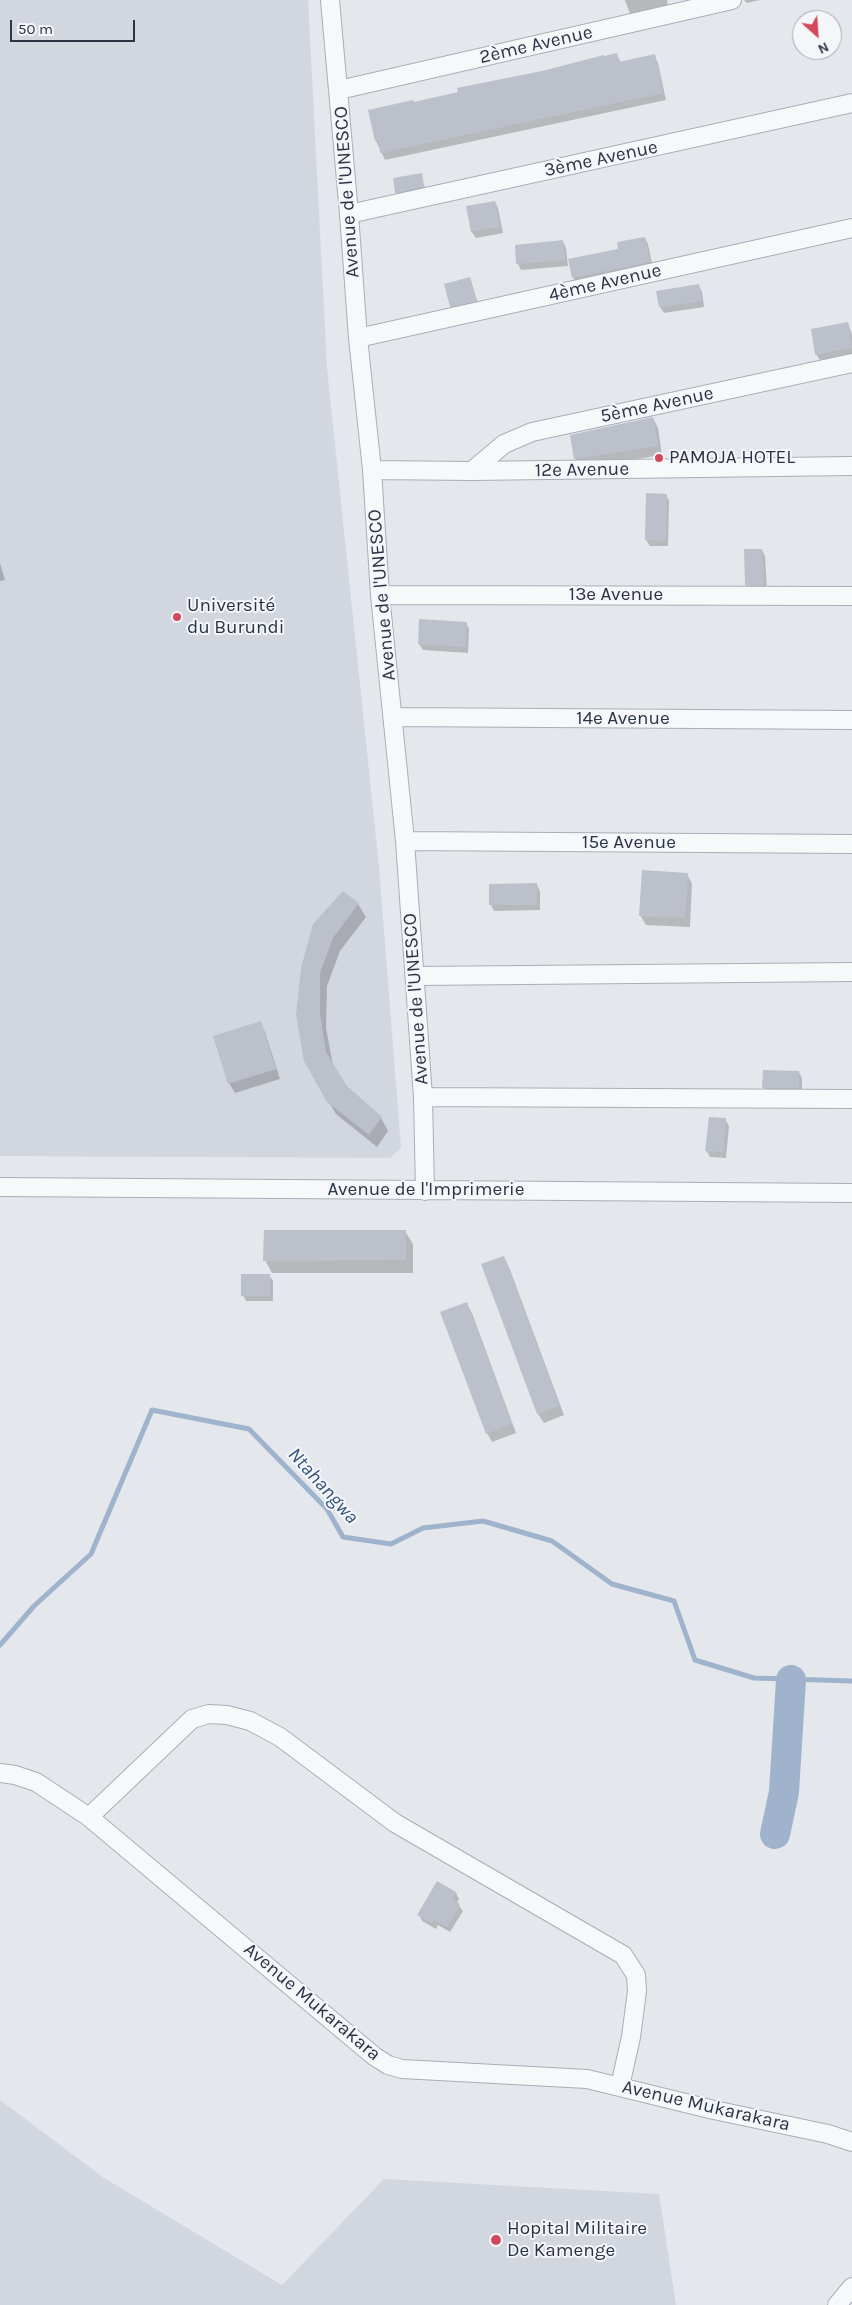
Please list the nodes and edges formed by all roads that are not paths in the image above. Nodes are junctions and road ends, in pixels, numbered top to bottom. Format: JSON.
{"nodes":[{"id":1,"x":330,"y":0,"type":"edge"},
{"id":2,"x":732,"y":0,"type":"edge"},
{"id":3,"x":339,"y":90,"type":"junction"},
{"id":4,"x":852,"y":103,"type":"edge"},
{"id":5,"x":350,"y":214,"type":"junction"},
{"id":6,"x":852,"y":228,"type":"edge"},
{"id":7,"x":358,"y":338,"type":"junction"},
{"id":8,"x":852,"y":362,"type":"edge"},
{"id":9,"x":852,"y":466,"type":"edge"},
{"id":10,"x":372,"y":470,"type":"junction"},
{"id":11,"x":472,"y":471,"type":"junction"},
{"id":12,"x":380,"y":595,"type":"junction"},
{"id":13,"x":852,"y":596,"type":"edge"},
{"id":14,"x":394,"y":717,"type":"junction"},
{"id":15,"x":852,"y":720,"type":"edge"},
{"id":16,"x":405,"y":841,"type":"junction"},
{"id":17,"x":852,"y":844,"type":"edge"},
{"id":18,"x":852,"y":972,"type":"edge"},
{"id":19,"x":416,"y":976,"type":"junction"},
{"id":20,"x":423,"y":1097,"type":"junction"},
{"id":21,"x":852,"y":1099,"type":"edge"},
{"id":22,"x":0,"y":1187,"type":"edge"},
{"id":23,"x":425,"y":1191,"type":"junction"},
{"id":24,"x":852,"y":1193,"type":"edge"},
{"id":25,"x":0,"y":1773,"type":"edge"},
{"id":26,"x":89,"y":1817,"type":"junction"},
{"id":27,"x":620,"y":2086,"type":"junction"},
{"id":28,"x":852,"y":2142,"type":"edge"},
{"id":29,"x":852,"y":2287,"type":"edge"},
{"id":30,"x":837,"y":2305,"type":"edge"}],
"edges":[{"from":1,"to":3,"type":"street","name":"Avenue de l'UNESCO"},
{"from":2,"to":3,"type":"street","name":"2ème Avenue"},
{"from":3,"to":5,"type":"street","name":"Avenue de l'UNESCO"},
{"from":4,"to":5,"type":"street","name":"3ème Avenue"},
{"from":5,"to":7,"type":"street","name":"Avenue de l'UNESCO"},
{"from":6,"to":7,"type":"street","name":"4ème Avenue"},
{"from":7,"to":10,"type":"street","name":"Avenue de l'UNESCO"},
{"from":8,"to":11,"type":"street","name":"5ème Avenue"},
{"from":9,"to":11,"type":"street","name":"12e Avenue"},
{"from":10,"to":11,"type":"street","name":"12e Avenue"},
{"from":10,"to":12,"type":"street","name":"Avenue de l'UNESCO"},
{"from":12,"to":13,"type":"street","name":"13e Avenue"},
{"from":12,"to":14,"type":"street","name":"Avenue de l'UNESCO"},
{"from":14,"to":15,"type":"street","name":"14e Avenue"},
{"from":14,"to":16,"type":"street","name":"Avenue de l'UNESCO"},
{"from":16,"to":17,"type":"street","name":"15e Avenue"},
{"from":16,"to":19,"type":"street","name":"Avenue de l'UNESCO"},
{"from":18,"to":19,"type":"street"},
{"from":19,"to":20,"type":"street","name":"Avenue de l'UNESCO"},
{"from":20,"to":21,"type":"street"},
{"from":20,"to":23,"type":"street","name":"Avenue de l'UNESCO"},
{"from":22,"to":23,"type":"street","name":"Avenue de l'Imprimerie"},
{"from":23,"to":24,"type":"street","name":"Avenue de l'Imprimerie"},
{"from":25,"to":26,"type":"street","name":"Avenue Mukarakara"},
{"from":26,"to":27,"type":"street","name":"Avenue Mukarakara"},
{"from":26,"to":27,"type":"street"},
{"from":27,"to":28,"type":"street","name":"Avenue Mukarakara"},
{"from":29,"to":30,"type":"street"}]}
